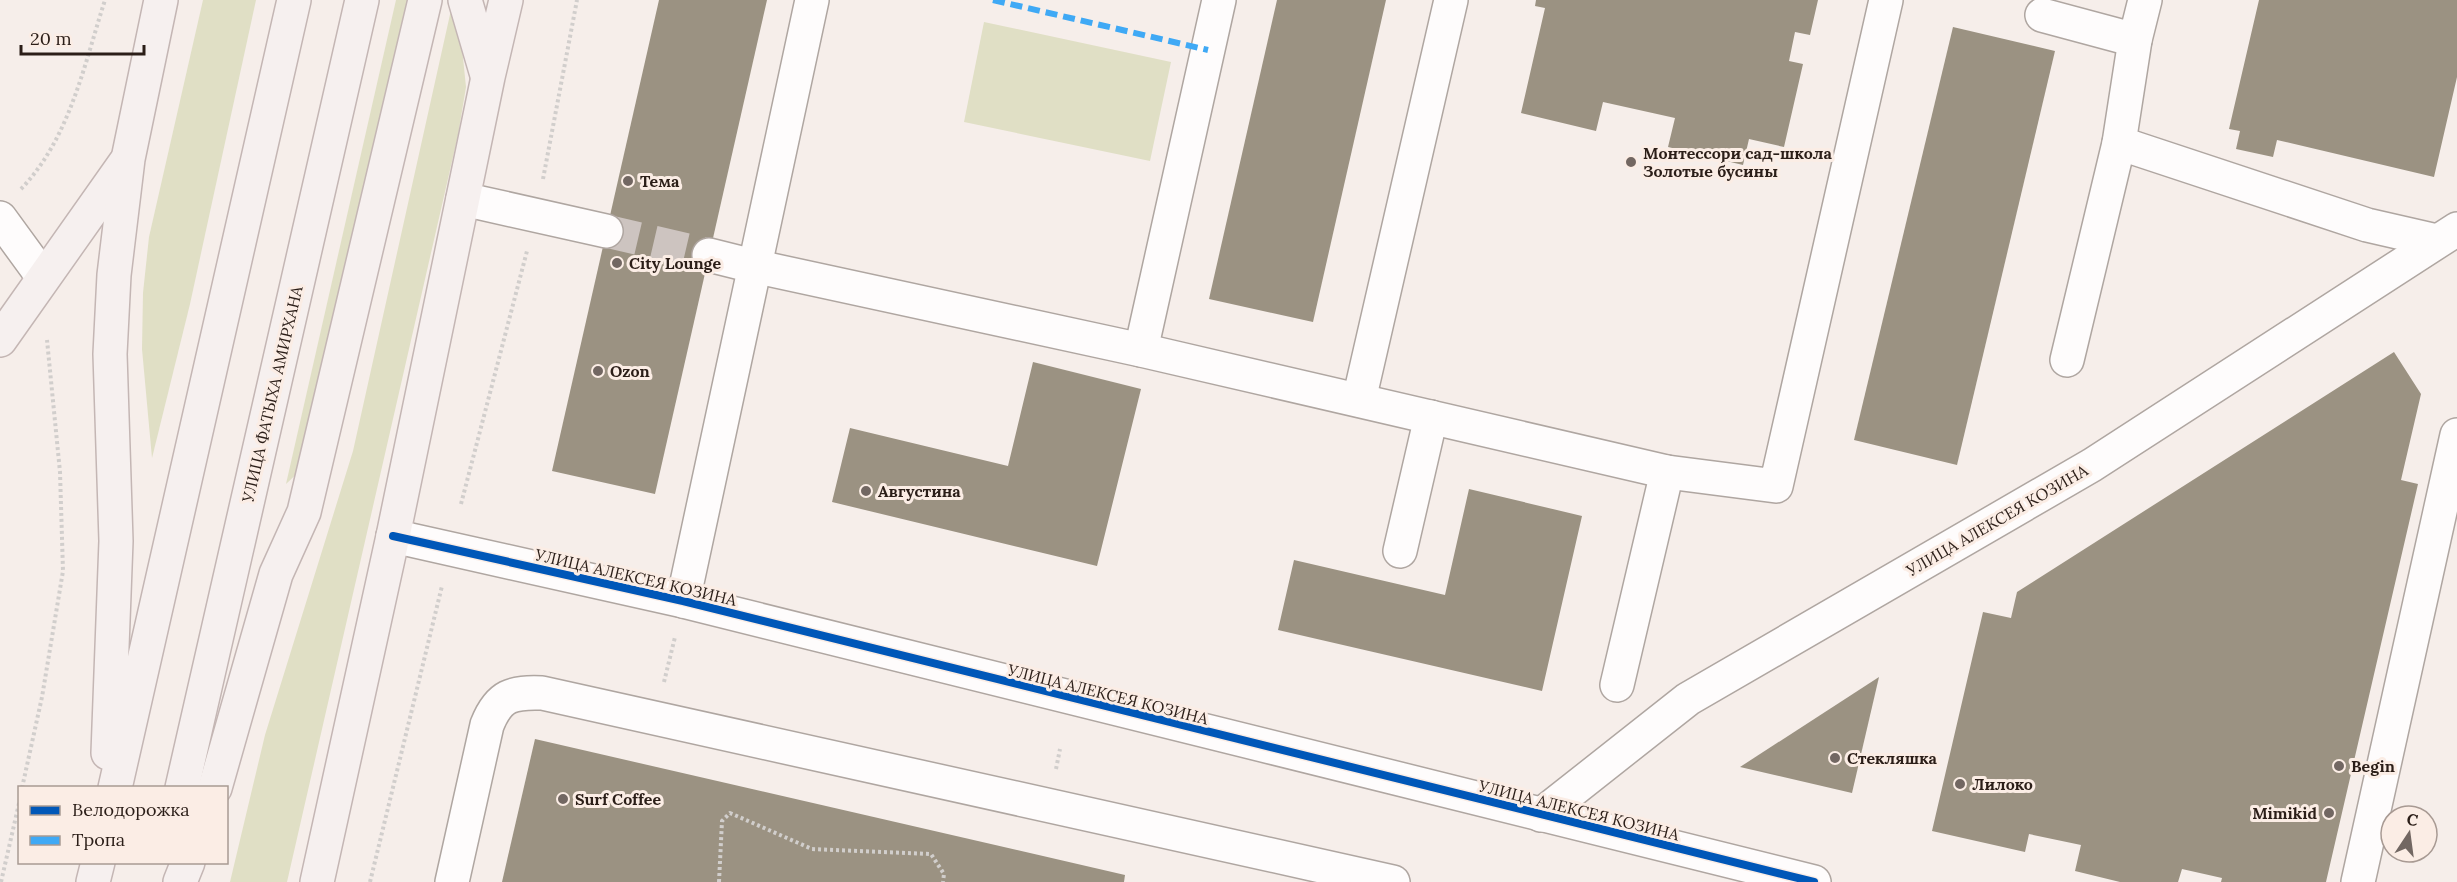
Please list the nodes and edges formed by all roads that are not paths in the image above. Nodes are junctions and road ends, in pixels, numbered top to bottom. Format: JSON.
{"nodes":[{"id":1,"x":161,"y":0,"type":"edge"},
{"id":2,"x":294,"y":0,"type":"edge"},
{"id":3,"x":362,"y":0,"type":"edge"},
{"id":4,"x":425,"y":0,"type":"edge"},
{"id":5,"x":465,"y":0,"type":"edge"},
{"id":6,"x":506,"y":0,"type":"edge"},
{"id":7,"x":812,"y":0,"type":"edge"},
{"id":8,"x":1219,"y":0,"type":"edge"},
{"id":9,"x":1451,"y":0,"type":"edge"},
{"id":10,"x":1886,"y":0,"type":"edge"},
{"id":11,"x":2145,"y":0,"type":"edge"},
{"id":12,"x":2042,"y":15,"type":"dead end"},
{"id":13,"x":2134,"y":40,"type":"junction"},
{"id":14,"x":488,"y":77,"type":"junction"},
{"id":15,"x":2119,"y":143,"type":"junction"},
{"id":16,"x":128,"y":159,"type":"junction"},
{"id":17,"x":463,"y":199,"type":"junction"},
{"id":18,"x":0,"y":218,"type":"edge"},
{"id":19,"x":606,"y":231,"type":"tunnel mouth"},
{"id":20,"x":2447,"y":235,"type":"edge"},
{"id":21,"x":709,"y":255,"type":"tunnel mouth"},
{"id":22,"x":753,"y":266,"type":"junction"},
{"id":23,"x":43,"y":277,"type":"junction"},
{"id":24,"x":0,"y":340,"type":"edge"},
{"id":25,"x":1141,"y":350,"type":"junction"},
{"id":26,"x":2067,"y":360,"type":"dead end"},
{"id":27,"x":1359,"y":400,"type":"junction"},
{"id":28,"x":1431,"y":417,"type":"junction"},
{"id":29,"x":2457,"y":435,"type":"edge"},
{"id":30,"x":1667,"y":471,"type":"junction"},
{"id":31,"x":393,"y":536,"type":"junction"},
{"id":32,"x":1400,"y":551,"type":"dead end"},
{"id":33,"x":683,"y":601,"type":"junction"},
{"id":34,"x":1617,"y":685,"type":"dead end"},
{"id":35,"x":107,"y":786,"type":"edge"},
{"id":36,"x":115,"y":786,"type":"edge"},
{"id":37,"x":182,"y":786,"type":"edge"},
{"id":38,"x":216,"y":786,"type":"edge"},
{"id":39,"x":1542,"y":815,"type":"junction"},
{"id":40,"x":98,"y":864,"type":"edge"},
{"id":41,"x":165,"y":864,"type":"edge"},
{"id":42,"x":187,"y":864,"type":"edge"},
{"id":43,"x":93,"y":882,"type":"edge"},
{"id":44,"x":161,"y":882,"type":"edge"},
{"id":45,"x":180,"y":882,"type":"edge"},
{"id":46,"x":317,"y":882,"type":"edge"},
{"id":47,"x":452,"y":882,"type":"edge"},
{"id":48,"x":1393,"y":882,"type":"edge"},
{"id":49,"x":1814,"y":882,"type":"edge"},
{"id":50,"x":2358,"y":882,"type":"edge"}],
"edges":[{"from":1,"to":16,"type":"main road"},
{"from":2,"to":36,"type":"main road"},
{"from":3,"to":37,"type":"main road","name":"УЛИЦА ФАТЫХА АМИРХАНА"},
{"from":4,"to":38,"type":"main road"},
{"from":5,"to":14,"type":"main road"},
{"from":6,"to":14,"type":"main road"},
{"from":7,"to":22,"type":"street"},
{"from":8,"to":25,"type":"street"},
{"from":9,"to":27,"type":"street"},
{"from":10,"to":30,"type":"street"},
{"from":11,"to":13,"type":"street"},
{"from":12,"to":13,"type":"street"},
{"from":13,"to":15,"type":"street"},
{"from":14,"to":17,"type":"main road"},
{"from":15,"to":20,"type":"street"},
{"from":15,"to":26,"type":"street"},
{"from":16,"to":23,"type":"main road"},
{"from":16,"to":35,"type":"main road"},
{"from":17,"to":19,"type":"street"},
{"from":17,"to":31,"type":"main road"},
{"from":18,"to":23,"type":"street"},
{"from":20,"to":39,"type":"street","name":"УЛИЦА АЛЕКСЕЯ КОЗИНА"},
{"from":21,"to":22,"type":"street"},
{"from":22,"to":25,"type":"street"},
{"from":22,"to":33,"type":"street"},
{"from":23,"to":24,"type":"main road"},
{"from":25,"to":27,"type":"street"},
{"from":27,"to":28,"type":"street"},
{"from":28,"to":30,"type":"street"},
{"from":28,"to":32,"type":"street"},
{"from":29,"to":50,"type":"street"},
{"from":30,"to":34,"type":"street"},
{"from":31,"to":33,"type":"street","name":"УЛИЦА АЛЕКСЕЯ КОЗИНА"},
{"from":31,"to":46,"type":"main road"},
{"from":33,"to":39,"type":"street","name":"УЛИЦА АЛЕКСЕЯ КОЗИНА"},
{"from":39,"to":49,"type":"street","name":"УЛИЦА АЛЕКСЕЯ КОЗИНА"},
{"from":40,"to":43,"type":"main road"},
{"from":41,"to":44,"type":"main road"},
{"from":42,"to":45,"type":"main road"},
{"from":47,"to":48,"type":"street"}]}
